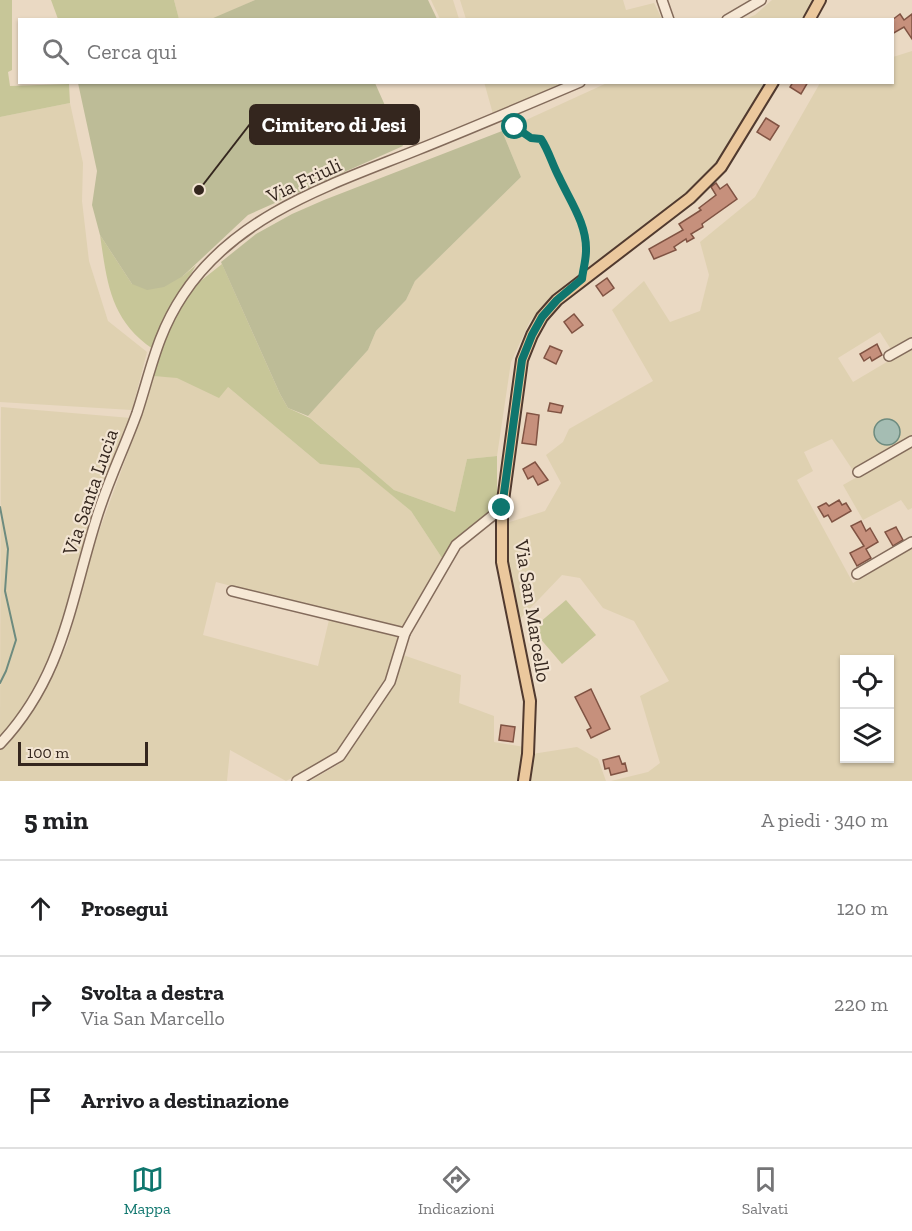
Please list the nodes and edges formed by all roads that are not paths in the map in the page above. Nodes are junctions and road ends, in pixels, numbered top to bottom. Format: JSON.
{"nodes":[{"id":1,"x":662,"y":0,"type":"edge"},
{"id":2,"x":761,"y":0,"type":"edge"},
{"id":3,"x":820,"y":0,"type":"edge"},
{"id":4,"x":668,"y":18,"type":"edge"},
{"id":5,"x":730,"y":18,"type":"edge"},
{"id":6,"x":810,"y":18,"type":"edge"},
{"id":7,"x":575,"y":84,"type":"edge"},
{"id":8,"x":772,"y":84,"type":"edge"},
{"id":9,"x":218,"y":254,"type":"joint"},
{"id":10,"x":912,"y":343,"type":"edge"},
{"id":11,"x":889,"y":356,"type":"dead end"},
{"id":12,"x":912,"y":441,"type":"edge"},
{"id":13,"x":858,"y":472,"type":"dead end"},
{"id":14,"x":502,"y":508,"type":"junction"},
{"id":15,"x":912,"y":542,"type":"edge"},
{"id":16,"x":857,"y":574,"type":"dead end"},
{"id":17,"x":232,"y":591,"type":"dead end"},
{"id":18,"x":405,"y":633,"type":"junction"},
{"id":19,"x":0,"y":744,"type":"edge"},
{"id":20,"x":297,"y":781,"type":"edge"},
{"id":21,"x":524,"y":781,"type":"edge"}],
"edges":[{"from":1,"to":4,"type":"street"},
{"from":2,"to":5,"type":"street"},
{"from":3,"to":6,"type":"main road"},
{"from":7,"to":9,"type":"street","name":"Via Friuli"},
{"from":8,"to":14,"type":"main road","name":"Via San Marcello"},
{"from":9,"to":19,"type":"street","name":"Via Santa Lucia"},
{"from":10,"to":11,"type":"street"},
{"from":12,"to":13,"type":"street"},
{"from":14,"to":18,"type":"street"},
{"from":14,"to":21,"type":"main road","name":"Via San Marcello"},
{"from":15,"to":16,"type":"street"},
{"from":17,"to":18,"type":"street"},
{"from":18,"to":20,"type":"street"}]}
